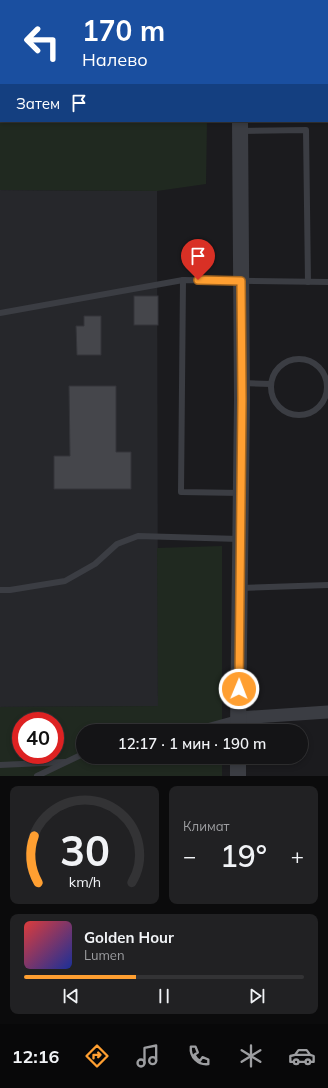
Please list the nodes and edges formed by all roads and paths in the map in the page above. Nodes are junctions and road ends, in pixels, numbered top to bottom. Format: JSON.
{"nodes":[{"id":1,"x":240,"y":126,"type":"edge"},
{"id":2,"x":183,"y":280,"type":"junction"},
{"id":3,"x":241,"y":281,"type":"junction"},
{"id":4,"x":308,"y":282,"type":"junction"},
{"id":5,"x":328,"y":282,"type":"edge"},
{"id":6,"x":0,"y":313,"type":"edge"},
{"id":7,"x":242,"y":383,"type":"junction"},
{"id":8,"x":271,"y":384,"type":"junction"},
{"id":9,"x":241,"y":493,"type":"junction"},
{"id":10,"x":241,"y":539,"type":"junction"},
{"id":11,"x":328,"y":585,"type":"edge"},
{"id":12,"x":240,"y":588,"type":"junction"},
{"id":13,"x":0,"y":590,"type":"edge"},
{"id":14,"x":328,"y":712,"type":"edge"},
{"id":15,"x":239,"y":724,"type":"edge"},
{"id":16,"x":246,"y":724,"type":"edge"},
{"id":17,"x":76,"y":757,"type":"edge"},
{"id":18,"x":65,"y":762,"type":"junction"},
{"id":19,"x":238,"y":764,"type":"edge"},
{"id":20,"x":0,"y":765,"type":"edge"},
{"id":21,"x":37,"y":776,"type":"edge"},
{"id":22,"x":238,"y":776,"type":"edge"}],
"edges":[{"from":1,"to":3,"type":"street"},
{"from":1,"to":4,"type":"lane"},
{"from":2,"to":3,"type":"lane"},
{"from":2,"to":6,"type":"lane"},
{"from":2,"to":9,"type":"lane"},
{"from":3,"to":4,"type":"lane"},
{"from":3,"to":7,"type":"street"},
{"from":4,"to":5,"type":"lane"},
{"from":7,"to":8,"type":"lane"},
{"from":7,"to":9,"type":"street"},
{"from":8,"to":8,"type":"lane"},
{"from":9,"to":10,"type":"street"},
{"from":10,"to":12,"type":"street"},
{"from":10,"to":13,"type":"lane"},
{"from":11,"to":12,"type":"lane"},
{"from":12,"to":15,"type":"street"},
{"from":14,"to":16,"type":"street"},
{"from":17,"to":18,"type":"lane"},
{"from":18,"to":20,"type":"lane"},
{"from":18,"to":21,"type":"lane"},
{"from":19,"to":22,"type":"street"}]}
